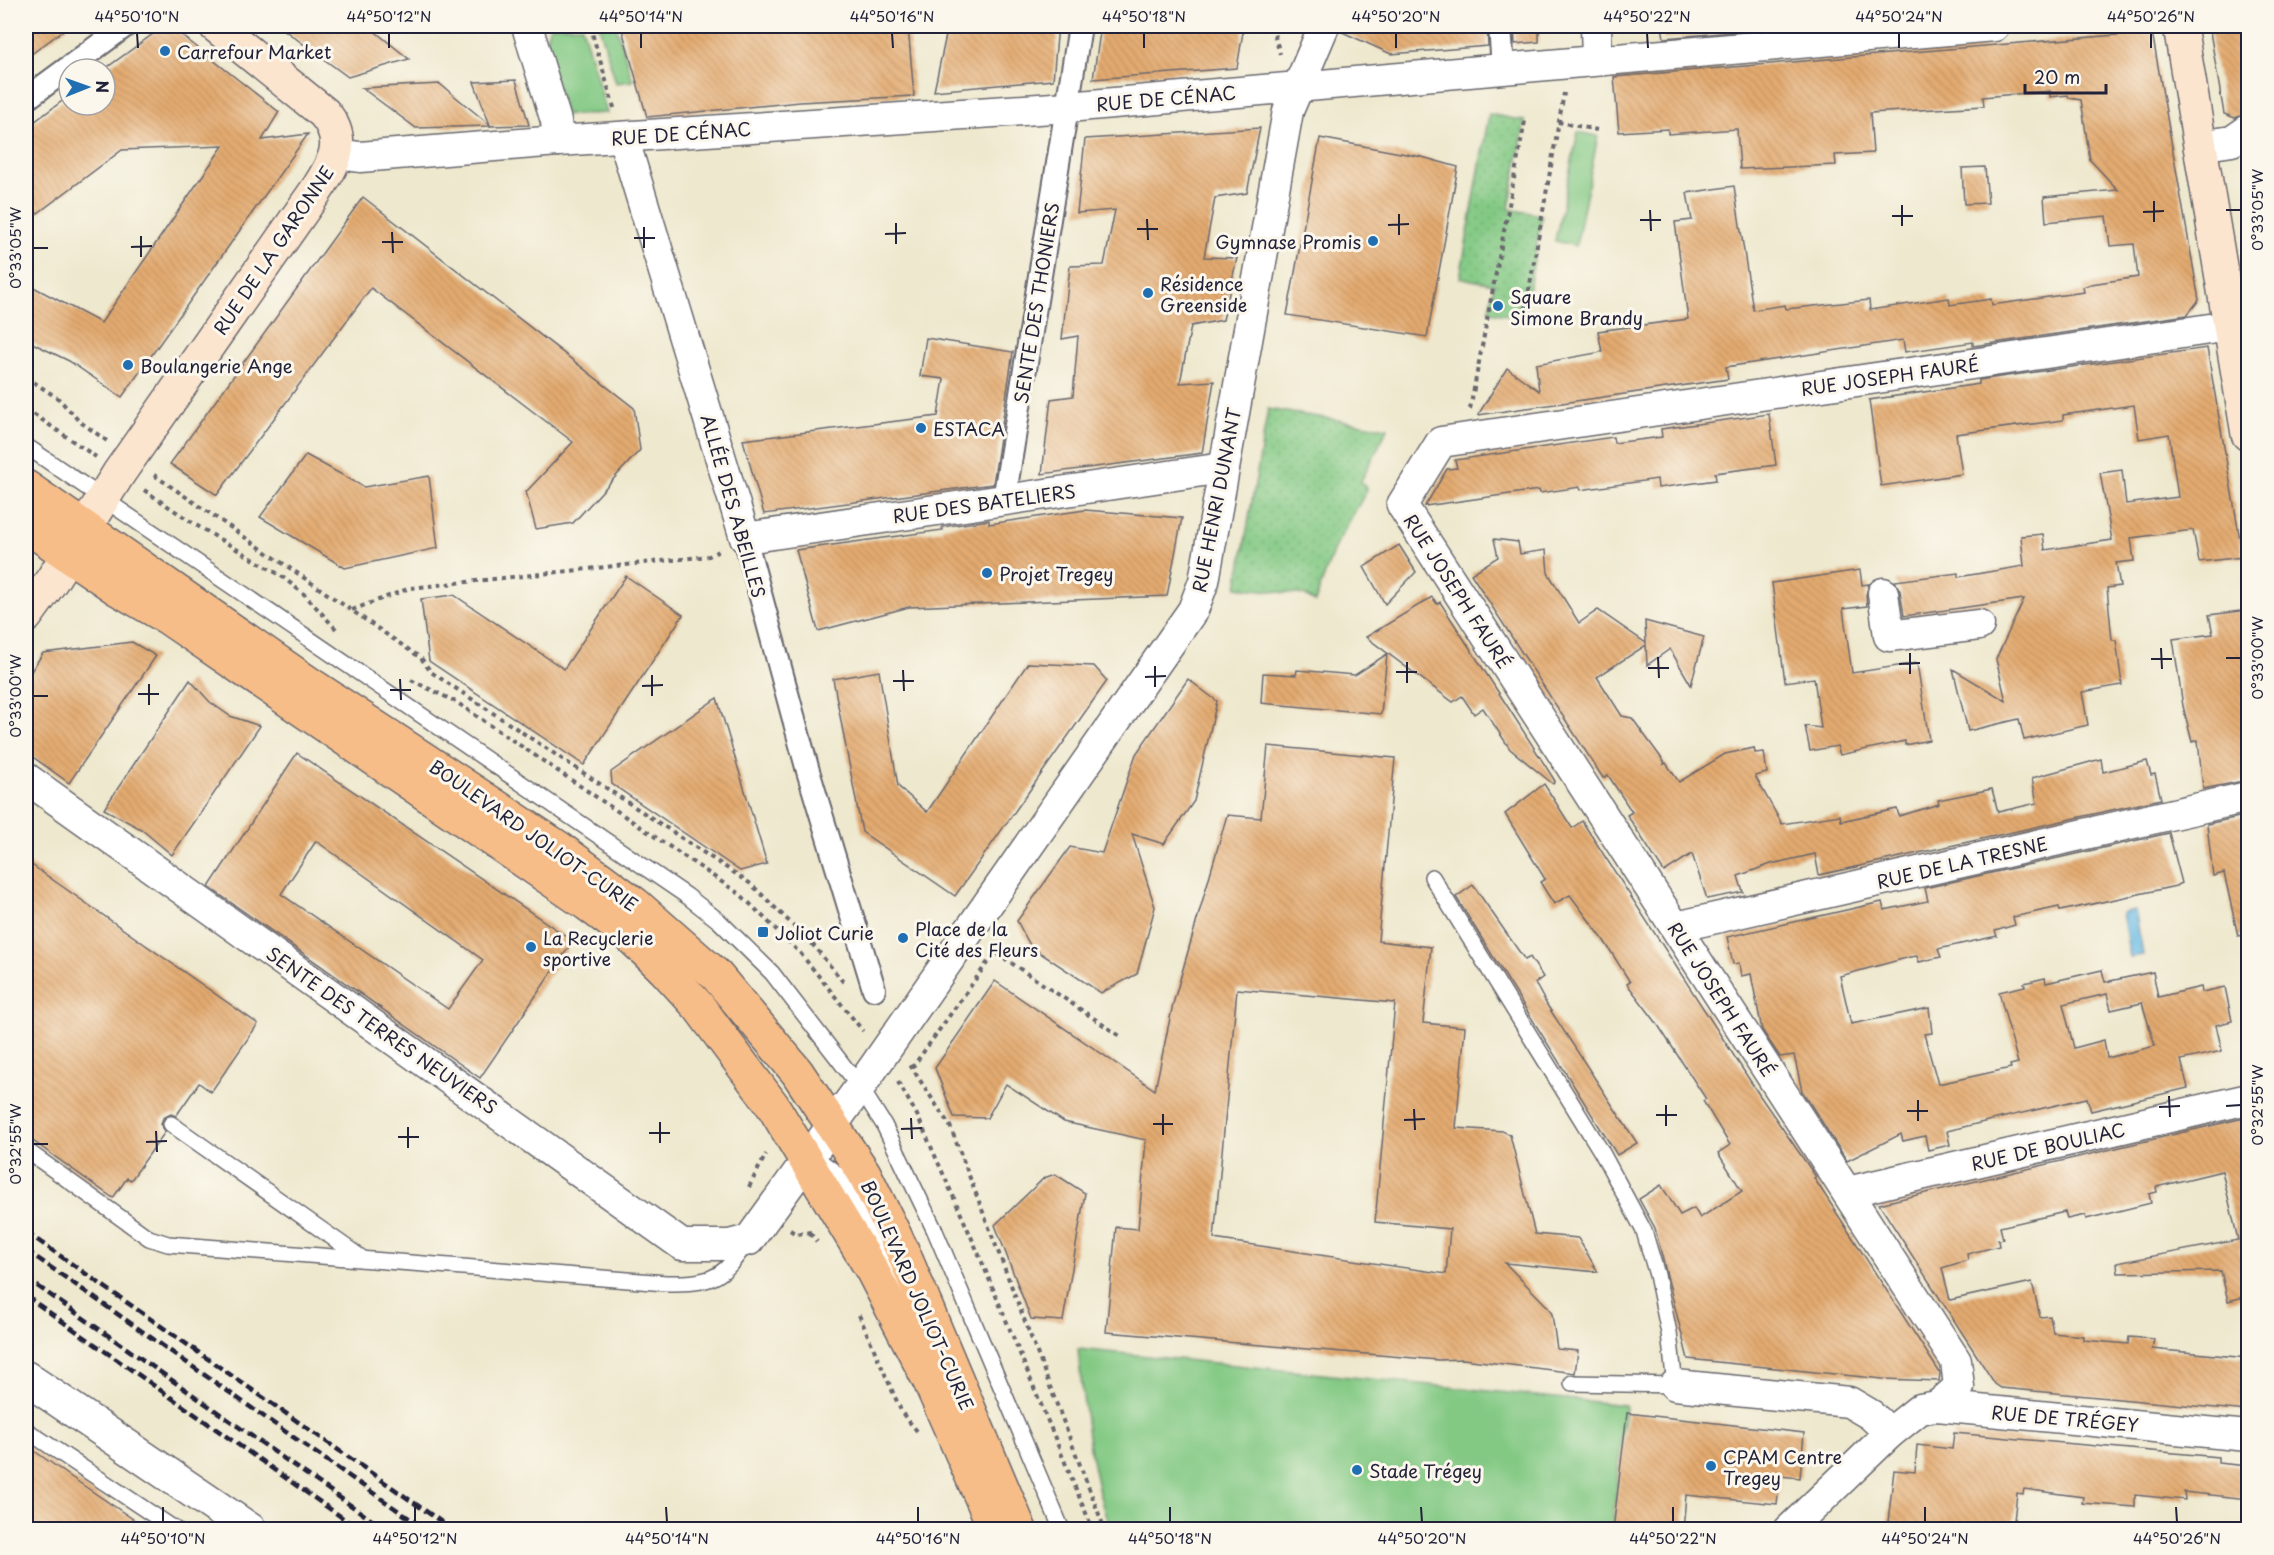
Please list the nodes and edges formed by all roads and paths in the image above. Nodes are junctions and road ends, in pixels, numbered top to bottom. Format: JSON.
{"nodes":[{"id":1,"x":125,"y":26,"type":"edge"},
{"id":2,"x":216,"y":26,"type":"edge"},
{"id":3,"x":527,"y":26,"type":"edge"},
{"id":4,"x":590,"y":26,"type":"edge"},
{"id":5,"x":1080,"y":26,"type":"edge"},
{"id":6,"x":1272,"y":26,"type":"edge"},
{"id":7,"x":1324,"y":26,"type":"edge"},
{"id":8,"x":1500,"y":26,"type":"edge"},
{"id":9,"x":1596,"y":26,"type":"edge"},
{"id":10,"x":1994,"y":26,"type":"edge"},
{"id":11,"x":2180,"y":26,"type":"edge"},
{"id":12,"x":1955,"y":27,"type":"edge"},
{"id":13,"x":1281,"y":52,"type":"dead end"},
{"id":14,"x":1583,"y":61,"type":"junction"},
{"id":15,"x":1503,"y":68,"type":"junction"},
{"id":16,"x":1298,"y":86,"type":"junction"},
{"id":17,"x":26,"y":99,"type":"edge"},
{"id":18,"x":1068,"y":107,"type":"junction"},
{"id":19,"x":1525,"y":121,"type":"dead end"},
{"id":20,"x":1558,"y":122,"type":"junction"},
{"id":21,"x":1597,"y":130,"type":"dead end"},
{"id":22,"x":2248,"y":130,"type":"edge"},
{"id":23,"x":623,"y":137,"type":"junction"},
{"id":24,"x":558,"y":141,"type":"junction"},
{"id":25,"x":2199,"y":146,"type":"junction"},
{"id":26,"x":337,"y":154,"type":"junction"},
{"id":27,"x":1524,"y":318,"type":"dead end"},
{"id":28,"x":2230,"y":326,"type":"junction"},
{"id":29,"x":2248,"y":434,"type":"edge"},
{"id":30,"x":1466,"y":439,"type":"junction"},
{"id":31,"x":26,"y":446,"type":"edge"},
{"id":32,"x":1223,"y":468,"type":"junction"},
{"id":33,"x":26,"y":488,"type":"edge"},
{"id":34,"x":103,"y":499,"type":"junction"},
{"id":35,"x":1004,"y":500,"type":"junction"},
{"id":36,"x":26,"y":526,"type":"edge"},
{"id":37,"x":745,"y":538,"type":"junction"},
{"id":38,"x":77,"y":541,"type":"junction"},
{"id":39,"x":1883,"y":593,"type":"dead end"},
{"id":40,"x":351,"y":611,"type":"dead end"},
{"id":41,"x":26,"y":616,"type":"edge"},
{"id":42,"x":1980,"y":625,"type":"dead end"},
{"id":43,"x":26,"y":778,"type":"edge"},
{"id":44,"x":2248,"y":797,"type":"edge"},
{"id":45,"x":1432,"y":877,"type":"dead end"},
{"id":46,"x":1676,"y":927,"type":"junction"},
{"id":47,"x":874,"y":989,"type":"dead end"},
{"id":48,"x":1120,"y":1036,"type":"dead end"},
{"id":49,"x":912,"y":1068,"type":"dead end"},
{"id":50,"x":860,"y":1086,"type":"junction"},
{"id":51,"x":2248,"y":1099,"type":"edge"},
{"id":52,"x":833,"y":1123,"type":"junction"},
{"id":53,"x":171,"y":1124,"type":"dead end"},
{"id":54,"x":26,"y":1150,"type":"edge"},
{"id":55,"x":805,"y":1159,"type":"junction"},
{"id":56,"x":1847,"y":1192,"type":"junction"},
{"id":57,"x":810,"y":1233,"type":"dead end"},
{"id":58,"x":748,"y":1240,"type":"junction"},
{"id":59,"x":824,"y":1251,"type":"dead end"},
{"id":60,"x":363,"y":1259,"type":"junction"},
{"id":61,"x":856,"y":1310,"type":"dead end"},
{"id":62,"x":930,"y":1315,"type":"junction"},
{"id":63,"x":26,"y":1378,"type":"edge"},
{"id":64,"x":1572,"y":1383,"type":"dead end"},
{"id":65,"x":1675,"y":1385,"type":"junction"},
{"id":66,"x":1936,"y":1406,"type":"junction"},
{"id":67,"x":26,"y":1430,"type":"edge"},
{"id":68,"x":1890,"y":1433,"type":"junction"},
{"id":69,"x":2248,"y":1436,"type":"edge"},
{"id":70,"x":923,"y":1438,"type":"dead end"},
{"id":71,"x":176,"y":1530,"type":"edge"},
{"id":72,"x":250,"y":1530,"type":"edge"},
{"id":73,"x":996,"y":1530,"type":"edge"},
{"id":74,"x":1020,"y":1530,"type":"edge"},
{"id":75,"x":1062,"y":1530,"type":"edge"},
{"id":76,"x":1790,"y":1530,"type":"edge"}],
"edges":[{"from":1,"to":17,"type":"street"},
{"from":2,"to":26,"type":"main road","name":"RUE DE LA GARONNE"},
{"from":3,"to":24,"type":"street"},
{"from":4,"to":23,"type":"path"},
{"from":5,"to":18,"type":"street","name":"SENTE DES THONIERS"},
{"from":6,"to":13,"type":"path"},
{"from":7,"to":16,"type":"street","name":"RUE HENRI DUNANT"},
{"from":8,"to":15,"type":"street"},
{"from":9,"to":14,"type":"street"},
{"from":10,"to":12,"type":"street","name":"RUE DE CÉNAC"},
{"from":11,"to":25,"type":"main road"},
{"from":12,"to":14,"type":"street","name":"RUE DE CÉNAC"},
{"from":14,"to":15,"type":"street","name":"RUE DE CÉNAC"},
{"from":14,"to":20,"type":"path"},
{"from":15,"to":16,"type":"street","name":"RUE DE CÉNAC"},
{"from":16,"to":18,"type":"street","name":"RUE DE CÉNAC"},
{"from":16,"to":32,"type":"street","name":"RUE HENRI DUNANT"},
{"from":18,"to":23,"type":"street","name":"RUE DE CÉNAC"},
{"from":18,"to":35,"type":"street","name":"SENTE DES THONIERS"},
{"from":19,"to":30,"type":"path"},
{"from":20,"to":21,"type":"path"},
{"from":20,"to":27,"type":"path"},
{"from":22,"to":25,"type":"street"},
{"from":23,"to":24,"type":"street","name":"RUE DE CÉNAC"},
{"from":23,"to":37,"type":"street","name":"ALLÉE DES ABEILLES"},
{"from":24,"to":26,"type":"street","name":"RUE DE CÉNAC"},
{"from":25,"to":28,"type":"main road"},
{"from":26,"to":34,"type":"main road","name":"RUE DE LA GARONNE"},
{"from":28,"to":29,"type":"main road"},
{"from":28,"to":30,"type":"street","name":"RUE JOSEPH FAURÉ"},
{"from":30,"to":46,"type":"street","name":"RUE JOSEPH FAURÉ"},
{"from":31,"to":34,"type":"lane"},
{"from":32,"to":35,"type":"street","name":"RUE DES BATELIERS"},
{"from":32,"to":50,"type":"street","name":"RUE HENRI DUNANT"},
{"from":33,"to":38,"type":"main road","name":"BOULEVARD JOLIOT-CURIE"},
{"from":34,"to":38,"type":"main road","name":"RUE DE LA GARONNE"},
{"from":34,"to":50,"type":"lane"},
{"from":35,"to":37,"type":"street","name":"RUE DES BATELIERS"},
{"from":36,"to":38,"type":"main road","name":"BOULEVARD JOLIOT-CURIE"},
{"from":37,"to":40,"type":"path"},
{"from":37,"to":47,"type":"street","name":"ALLÉE DES ABEILLES"},
{"from":38,"to":41,"type":"main road","name":"RUE DE LA GARONNE"},
{"from":38,"to":52,"type":"main road","name":"BOULEVARD JOLIOT-CURIE"},
{"from":38,"to":55,"type":"main road","name":"BOULEVARD JOLIOT-CURIE"},
{"from":39,"to":42,"type":"street"},
{"from":43,"to":58,"type":"street","name":"SENTE DES TERRES NEUVIERS"},
{"from":44,"to":46,"type":"street","name":"RUE DE LA TRESNE"},
{"from":45,"to":65,"type":"lane"},
{"from":46,"to":56,"type":"street","name":"RUE JOSEPH FAURÉ"},
{"from":48,"to":49,"type":"path"},
{"from":50,"to":52,"type":"street","name":"RUE HENRI DUNANT"},
{"from":50,"to":75,"type":"lane"},
{"from":51,"to":56,"type":"street","name":"RUE DE BOULIAC"},
{"from":52,"to":55,"type":"street","name":"RUE HENRI DUNANT"},
{"from":52,"to":62,"type":"main road","name":"BOULEVARD JOLIOT-CURIE"},
{"from":53,"to":60,"type":"lane"},
{"from":54,"to":60,"type":"lane"},
{"from":55,"to":58,"type":"street","name":"RUE HENRI DUNANT"},
{"from":55,"to":62,"type":"street"},
{"from":55,"to":73,"type":"main road","name":"BOULEVARD JOLIOT-CURIE"},
{"from":56,"to":66,"type":"street","name":"RUE JOSEPH FAURÉ"},
{"from":57,"to":59,"type":"path"},
{"from":58,"to":60,"type":"lane"},
{"from":61,"to":70,"type":"path"},
{"from":62,"to":74,"type":"main road","name":"BOULEVARD JOLIOT-CURIE"},
{"from":63,"to":72,"type":"street"},
{"from":64,"to":65,"type":"lane"},
{"from":65,"to":68,"type":"street"},
{"from":66,"to":68,"type":"street","name":"RUE DE TRÉGEY"},
{"from":66,"to":69,"type":"street","name":"RUE DE TRÉGEY"},
{"from":67,"to":71,"type":"lane"},
{"from":68,"to":76,"type":"street","name":"RUE DE TRÉGEY"}]}
